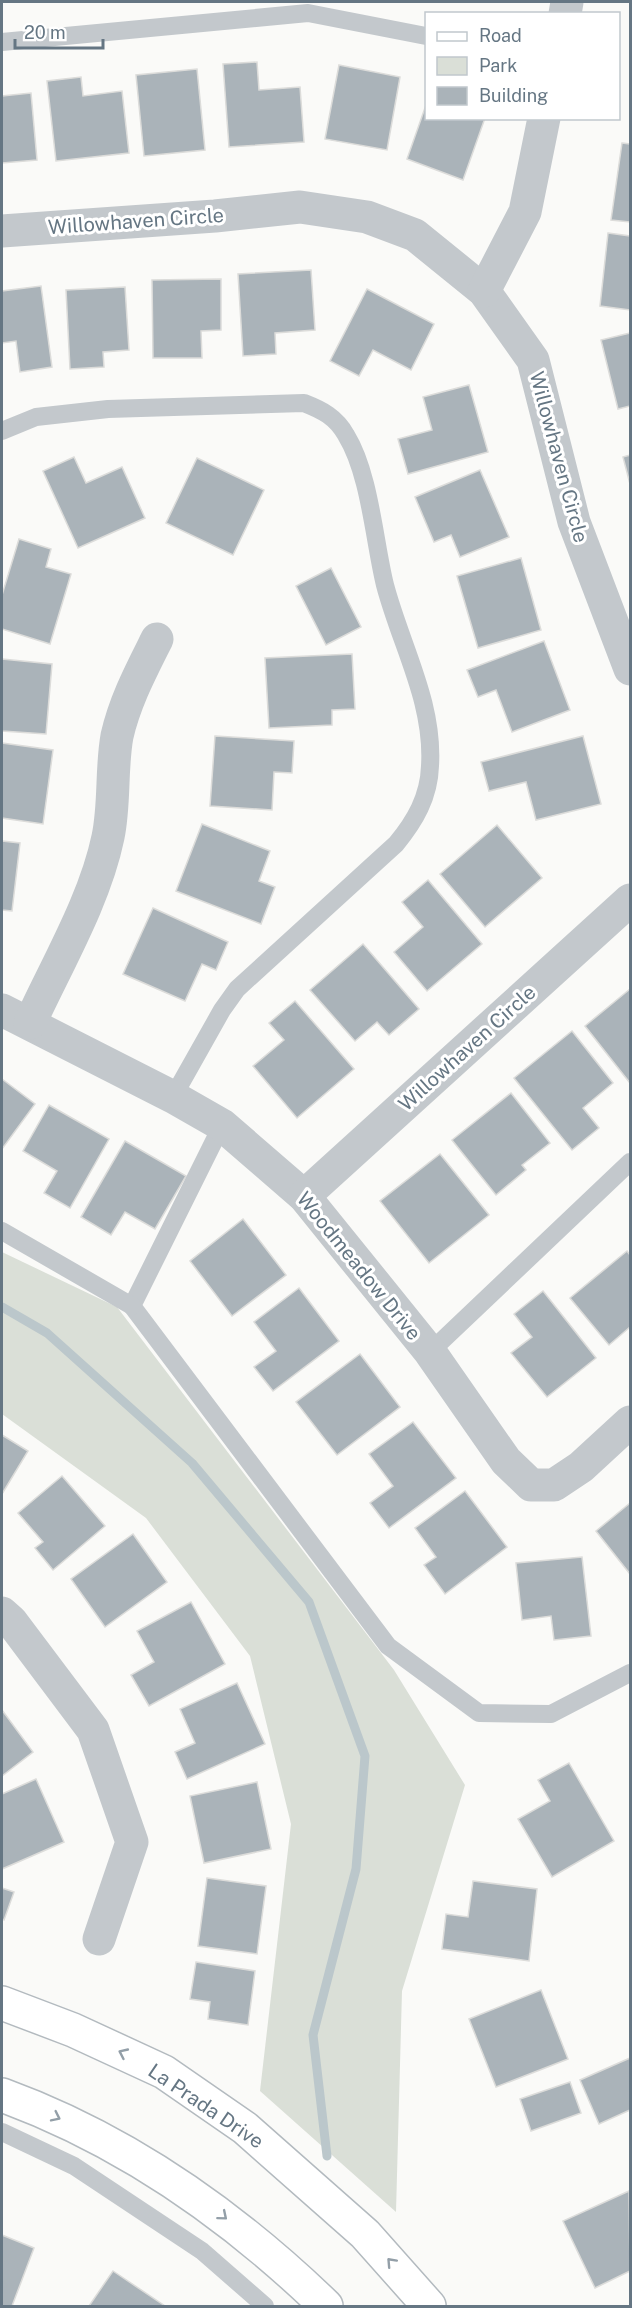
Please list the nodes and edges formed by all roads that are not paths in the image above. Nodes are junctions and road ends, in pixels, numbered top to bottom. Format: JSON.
{"nodes":[{"id":1,"x":425,"y":36,"type":"edge"},
{"id":2,"x":2,"y":42,"type":"edge"},
{"id":3,"x":544,"y":120,"type":"edge"},
{"id":4,"x":2,"y":231,"type":"edge"},
{"id":5,"x":484,"y":291,"type":"junction"},
{"id":6,"x":2,"y":430,"type":"edge"},
{"id":7,"x":157,"y":639,"type":"dead end"},
{"id":8,"x":630,"y":669,"type":"edge"},
{"id":9,"x":630,"y":900,"type":"edge"},
{"id":10,"x":16,"y":1016,"type":"edge"},
{"id":11,"x":173,"y":1097,"type":"junction"},
{"id":12,"x":222,"y":1125,"type":"junction"},
{"id":13,"x":630,"y":1162,"type":"edge"},
{"id":14,"x":304,"y":1196,"type":"junction"},
{"id":15,"x":2,"y":1231,"type":"edge"},
{"id":16,"x":132,"y":1306,"type":"junction"},
{"id":17,"x":430,"y":1352,"type":"junction"},
{"id":18,"x":630,"y":1422,"type":"edge"},
{"id":19,"x":2,"y":1613,"type":"edge"},
{"id":20,"x":630,"y":1673,"type":"edge"},
{"id":21,"x":99,"y":1939,"type":"dead end"},
{"id":22,"x":2,"y":2003,"type":"edge"},
{"id":23,"x":2,"y":2095,"type":"edge"},
{"id":24,"x":2,"y":2132,"type":"edge"},
{"id":25,"x":265,"y":2307,"type":"edge"},
{"id":26,"x":326,"y":2307,"type":"edge"},
{"id":27,"x":429,"y":2307,"type":"edge"}],
"edges":[{"from":1,"to":2,"type":"lane"},
{"from":3,"to":5,"type":"street"},
{"from":4,"to":5,"type":"street","name":"Willowhaven Circle"},
{"from":5,"to":8,"type":"street","name":"Willowhaven Circle"},
{"from":6,"to":11,"type":"lane"},
{"from":7,"to":10,"type":"street"},
{"from":9,"to":14,"type":"street","name":"Willowhaven Circle"},
{"from":10,"to":11,"type":"street","name":"Woodmeadow Drive"},
{"from":11,"to":12,"type":"street","name":"Woodmeadow Drive"},
{"from":12,"to":14,"type":"street","name":"Woodmeadow Drive"},
{"from":12,"to":16,"type":"lane"},
{"from":13,"to":17,"type":"lane"},
{"from":14,"to":17,"type":"street","name":"Woodmeadow Drive"},
{"from":15,"to":16,"type":"lane"},
{"from":16,"to":20,"type":"lane"},
{"from":17,"to":18,"type":"street","name":"Woodmeadow Drive"},
{"from":19,"to":21,"type":"street"},
{"from":27,"to":22,"type":"main road","name":"La Prada Drive","one_way":true},
{"from":23,"to":26,"type":"main road","one_way":true},
{"from":24,"to":25,"type":"lane"}]}
